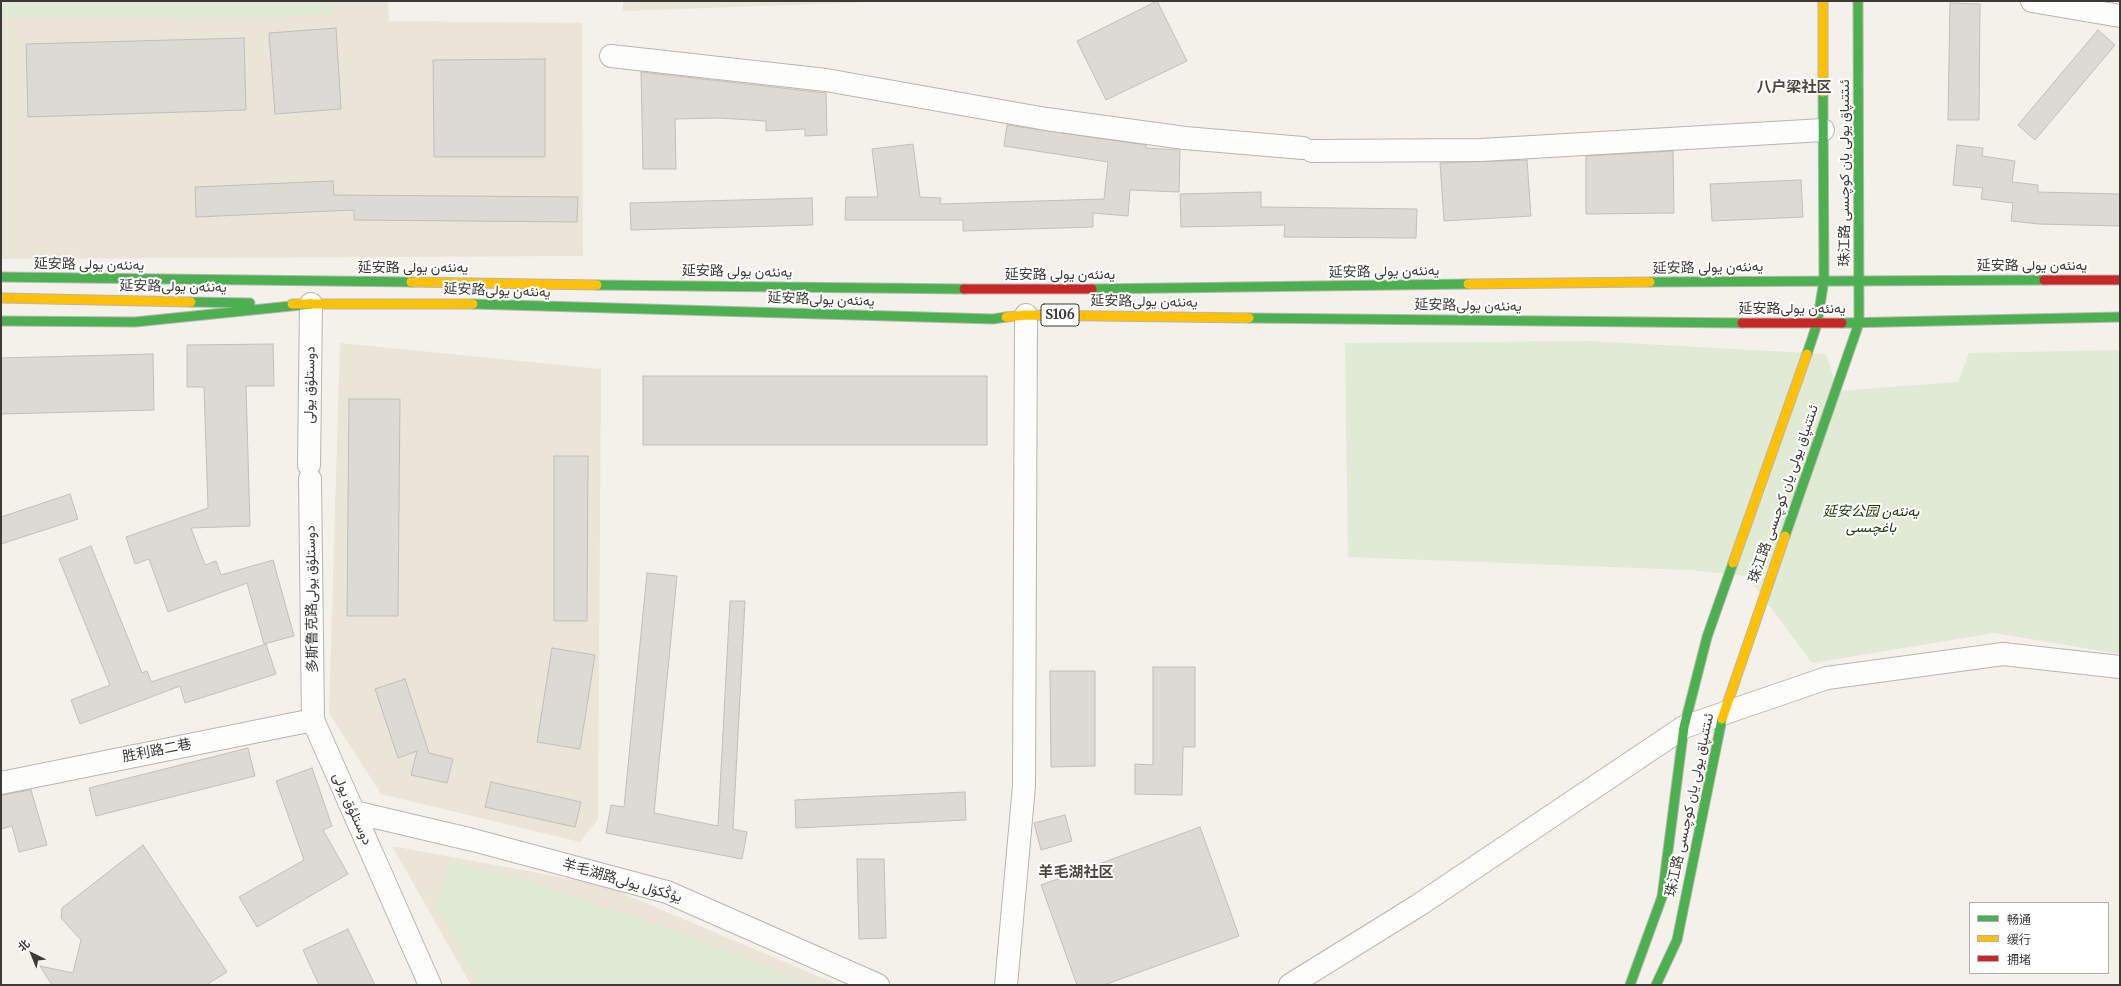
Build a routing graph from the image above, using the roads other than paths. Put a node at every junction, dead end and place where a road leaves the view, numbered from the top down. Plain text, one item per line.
1 (1823, 1) edge
2 (1858, 1) edge
3 (2032, 1) edge
4 (2120, 16) edge
5 (611, 56) dead end
6 (1823, 130) junction
7 (1, 277) edge
8 (1824, 280) junction
9 (1860, 280) junction
10 (2120, 280) edge
11 (1, 298) edge
12 (311, 304) junction
13 (1026, 315) junction
14 (2120, 317) edge
15 (1, 321) edge
16 (1859, 323) junction
17 (1816, 324) junction
18 (310, 472) joint
19 (2120, 667) edge
20 (1723, 714) junction
21 (313, 720) junction
22 (1684, 727) junction
23 (1, 783) edge
24 (354, 812) junction
25 (1632, 984) edge
26 (430, 985) edge
27 (878, 985) edge
28 (1006, 985) edge
29 (1290, 985) edge
30 (1656, 985) edge

1 - 6 main road, 珠江路 ئىتتىپاق يولى يان كوچىسى
2 - 9 main road, 珠江路 ئىتتىپاق يولى يان كوچىسى
3 - 4 street
5 - 6 street
6 - 8 main road, 珠江路 ئىتتىپاق يولى يان كوچىسى
7 - 8 main road, 延安路 يەنئەن يولى / S106
8 - 9 main road, 延安路 يەنئەن يولى / S106
8 - 17 main road, 珠江路 ئىتتىپاق يولى يان كوچىسى
9 - 10 main road, 延安路 يەنئەن يولى / S106
9 - 16 main road, 珠江路 ئىتتىپاق يولى يان كوچىسى
11 - 12 main road, 延安路يەنئەن يولى / S106
12 - 13 main road, 延安路يەنئەن يولى / S106
12 - 15 main road
12 - 18 street, دوستلۇق يولى
13 - 17 main road, 延安路يەنئەن يولى / S106
13 - 28 street
14 - 16 main road, 延安路يەنئەن يولى / S106
16 - 17 main road, 延安路يەنئەن يولى / S106
16 - 20 main road, 珠江路 ئىتتىپاق يولى يان كوچىسى
17 - 22 main road, 珠江路 ئىتتىپاق يولى يان كوچىسى
18 - 21 street, 多斯鲁克路دوستلۇق يولى
19 - 20 street
20 - 22 street
20 - 30 main road, 珠江路 ئىتتىپاق يولى يان كوچىسى
21 - 23 street, 胜利路二巷
21 - 24 street, دوستلۇق يولى
22 - 25 main road, 珠江路 ئىتتىپاق يولى يان كوچىسى
22 - 29 street
24 - 26 street, دوستلۇق يولى
24 - 27 street, 羊毛湖路يۇڭكۆل يولى

